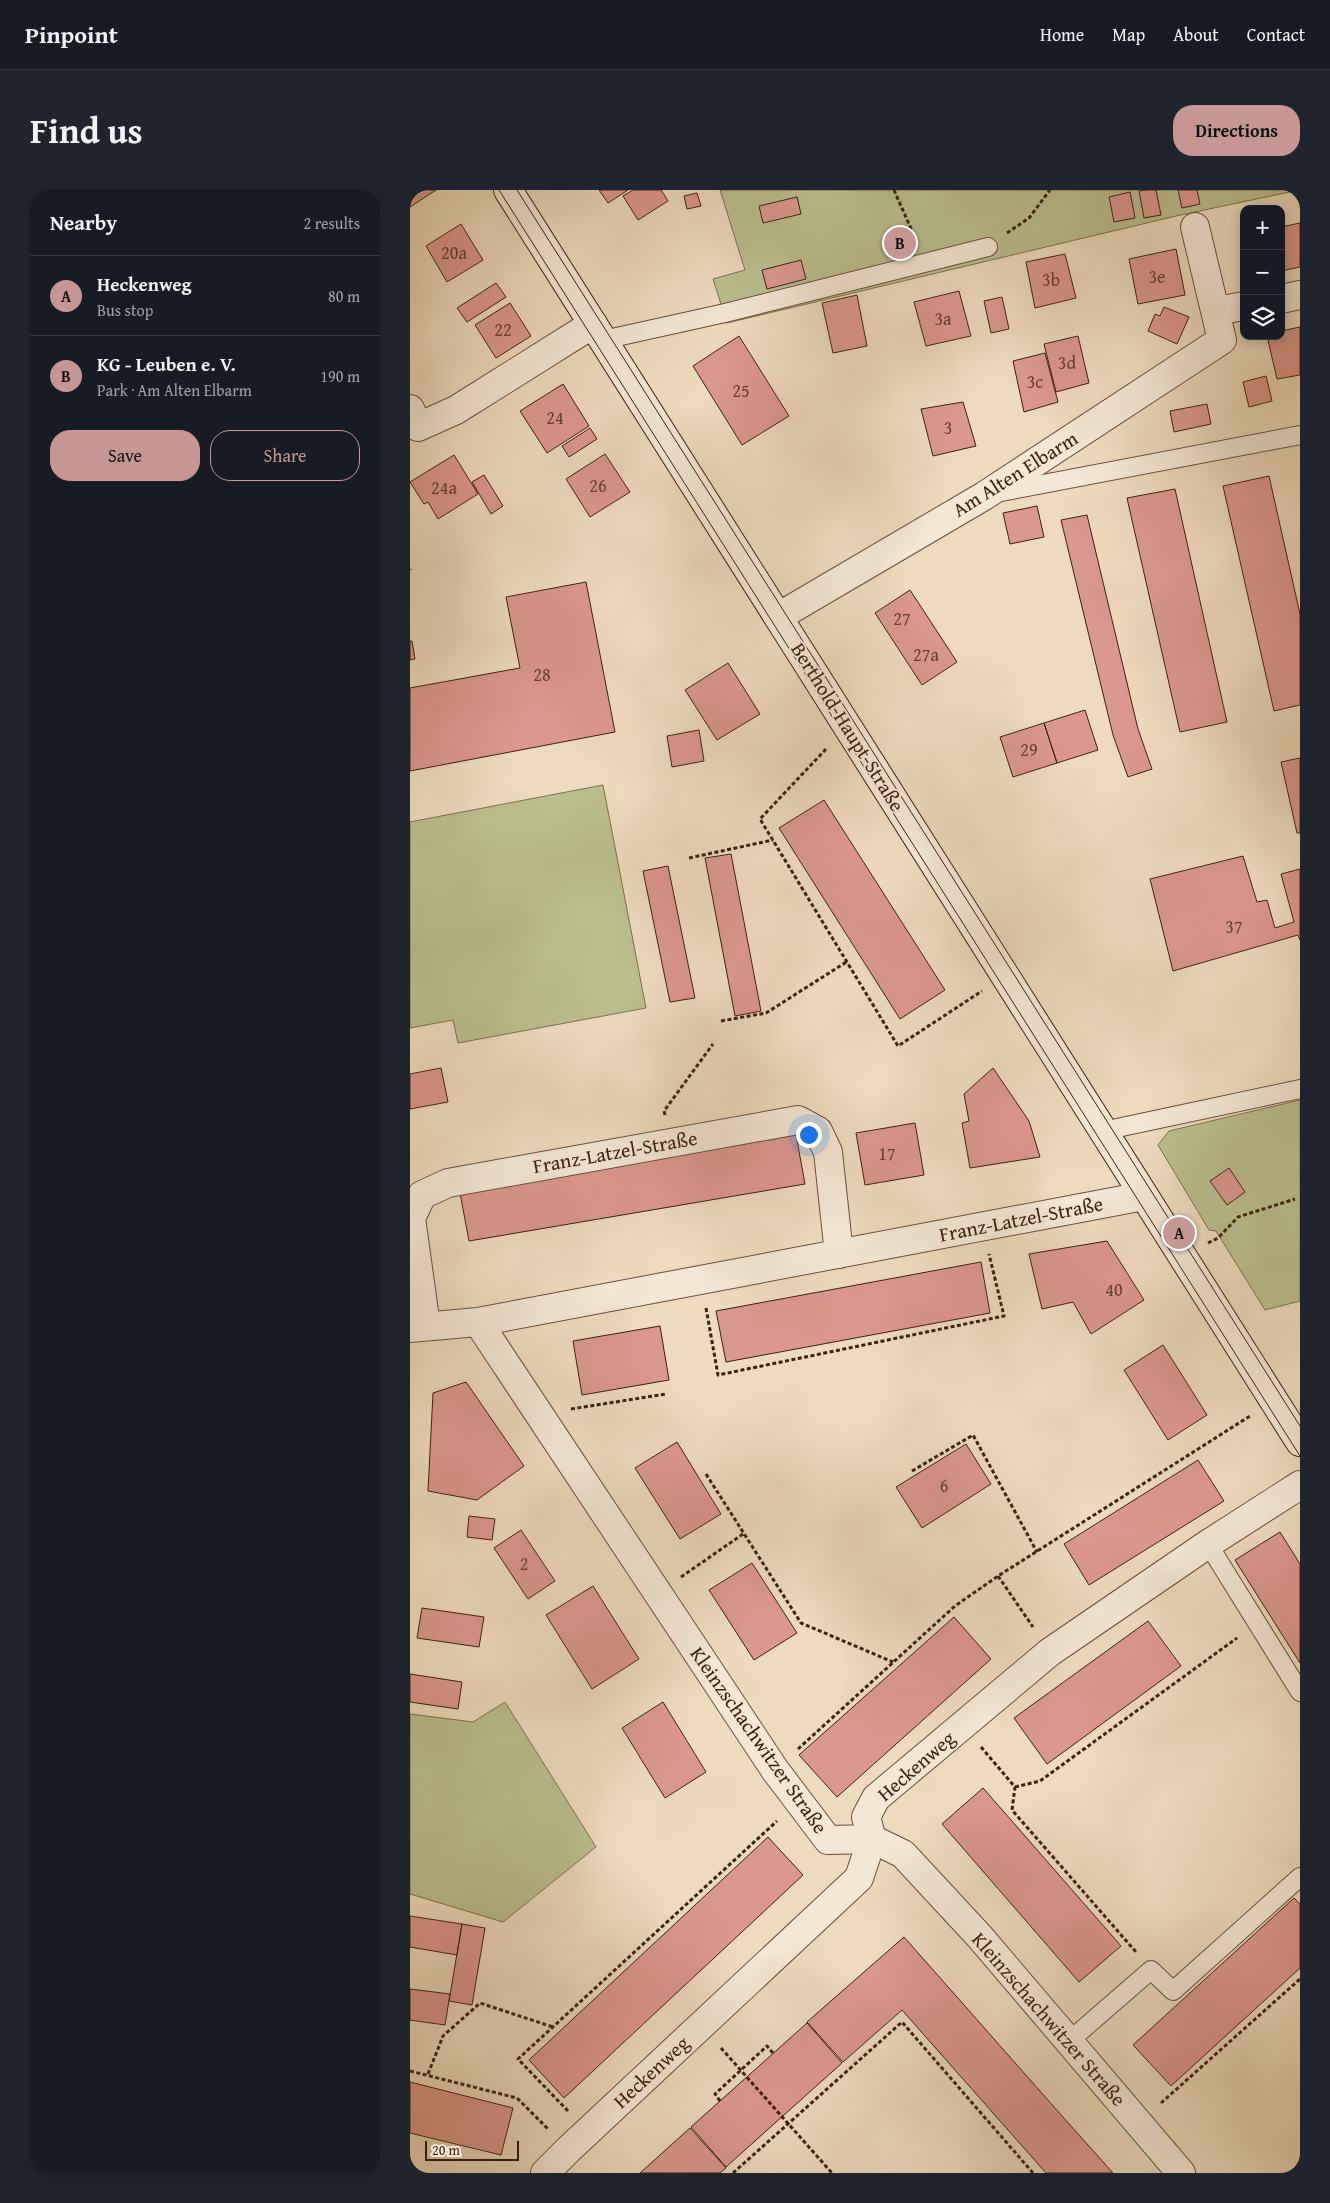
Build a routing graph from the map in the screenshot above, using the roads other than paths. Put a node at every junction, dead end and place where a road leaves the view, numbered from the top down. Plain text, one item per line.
1 (508, 190) edge
2 (1195, 227) dead end
3 (988, 247) road end
4 (1300, 295) edge
5 (1285, 298) edge
6 (1240, 307) edge
7 (1216, 311) junction
8 (598, 332) junction
9 (410, 409) edge
10 (1300, 436) edge
11 (984, 496) junction
12 (778, 617) junction
13 (1300, 1089) edge
14 (1103, 1131) junction
15 (1144, 1196) junction
16 (839, 1254) junction
17 (478, 1322) junction
18 (418, 1327) edge
19 (1300, 1442) edge
20 (1300, 1485) edge
21 (1208, 1544) junction
22 (1300, 1692) edge
23 (872, 1839) junction
24 (1300, 1877) edge
25 (1068, 2042) junction
26 (545, 2173) edge
27 (1181, 2173) edge

1 - 8 street, Berthold-Haupt-Straße
2 - 7 street, Am Alten Elbarm
3 - 8 lane
4 - 5 street
6 - 7 street
7 - 11 street, Am Alten Elbarm
8 - 9 street
8 - 12 street, Berthold-Haupt-Straße
10 - 11 lane
11 - 12 street, Am Alten Elbarm
12 - 14 street, Berthold-Haupt-Straße
13 - 14 lane
14 - 15 street, Berthold-Haupt-Straße
15 - 16 street, Franz-Latzel-Straße
15 - 19 street, Berthold-Haupt-Straße
16 - 17 street, Franz-Latzel-Straße
16 - 18 street, Franz-Latzel-Straße
17 - 18 street, Franz-Latzel-Straße
17 - 23 street, Kleinzschachwitzer Straße
20 - 21 street, Heckenweg
21 - 22 lane
21 - 23 street, Heckenweg
23 - 25 street, Kleinzschachwitzer Straße
23 - 26 street, Heckenweg
24 - 25 lane
25 - 27 street, Kleinzschachwitzer Straße

